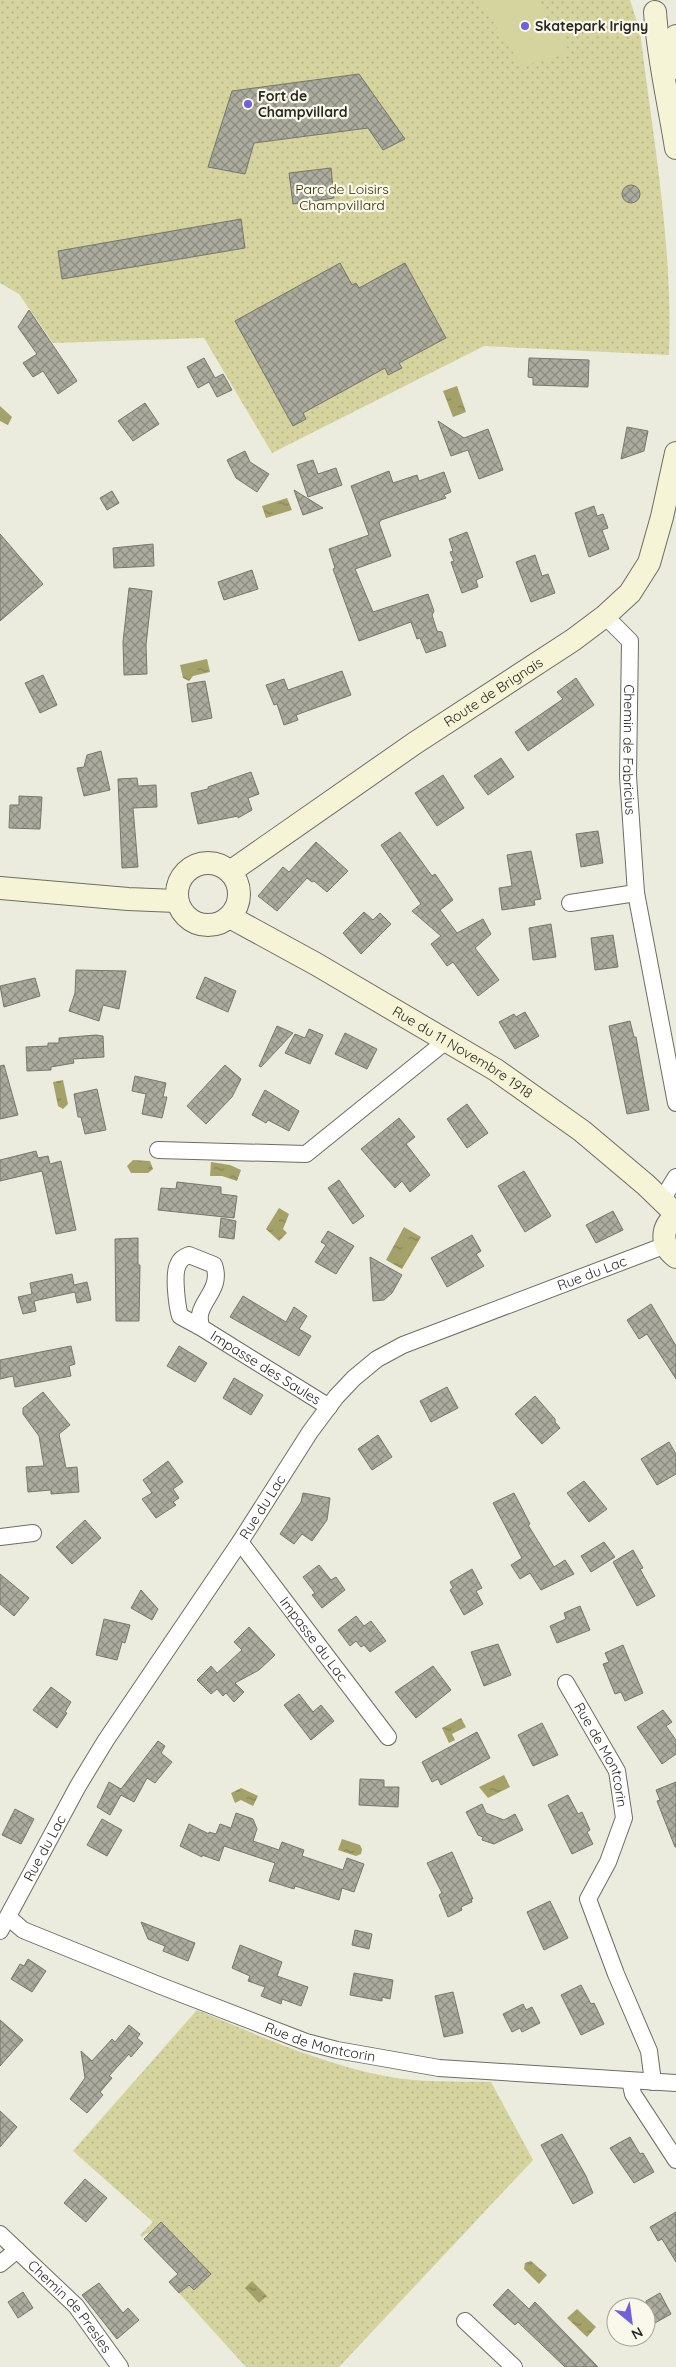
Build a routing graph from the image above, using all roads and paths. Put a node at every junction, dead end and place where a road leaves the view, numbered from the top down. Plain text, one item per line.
1 (652, 6) edge
2 (676, 20) edge
3 (676, 36) edge
4 (665, 81) junction
5 (676, 148) edge
6 (676, 453) edge
7 (605, 616) junction
8 (230, 872) junction
9 (0, 888) edge
10 (636, 892) junction
11 (176, 900) junction
12 (570, 903) dead end
13 (230, 917) junction
14 (446, 1041) junction
15 (676, 1103) edge
16 (158, 1150) dead end
17 (676, 1177) edge
18 (671, 1210) edge
19 (671, 1251) edge
20 (202, 1328) dead end
21 (329, 1407) junction
22 (33, 1533) dead end
23 (0, 1537) edge
24 (240, 1542) junction
25 (566, 1683) dead end
26 (388, 1737) dead end
27 (8, 1917) junction
28 (0, 1931) edge
29 (630, 2081) junction
30 (653, 2082) junction
31 (676, 2084) edge
32 (676, 2160) edge
33 (0, 2234) edge
34 (17, 2250) junction
35 (0, 2264) edge
36 (464, 2320) dead end
37 (120, 2367) edge
38 (514, 2367) edge

1 - 2 street
1 - 4 street
3 - 4 street
4 - 5 street
6 - 7 street, Route de Brignais
7 - 8 street, Route de Brignais
7 - 10 street, Chemin de Fabricius
8 - 11 street
8 - 13 street
9 - 11 street
10 - 12 street
10 - 15 street, Chemin de Fabricius
11 - 13 street
13 - 14 street, Rue du 11 Novembre 1918
14 - 16 street
14 - 18 street, Rue du 11 Novembre 1918
17 - 18 street
18 - 19 street
19 - 21 street, Rue du Lac
20 - 21 street, Impasse des Saules
21 - 24 street, Rue du Lac
22 - 23 street
24 - 26 street, Impasse du Lac
24 - 27 street, Rue du Lac
25 - 30 street, Rue de Montcorin
27 - 28 street, Rue du Lac
27 - 29 street, Rue de Montcorin
29 - 30 street, Rue de Montcorin
29 - 32 street
30 - 31 street, Rue de Montcorin
33 - 34 street, Chemin de Presles
34 - 35 street, Chemin de Presles
34 - 37 street, Chemin de Presles
36 - 38 street

